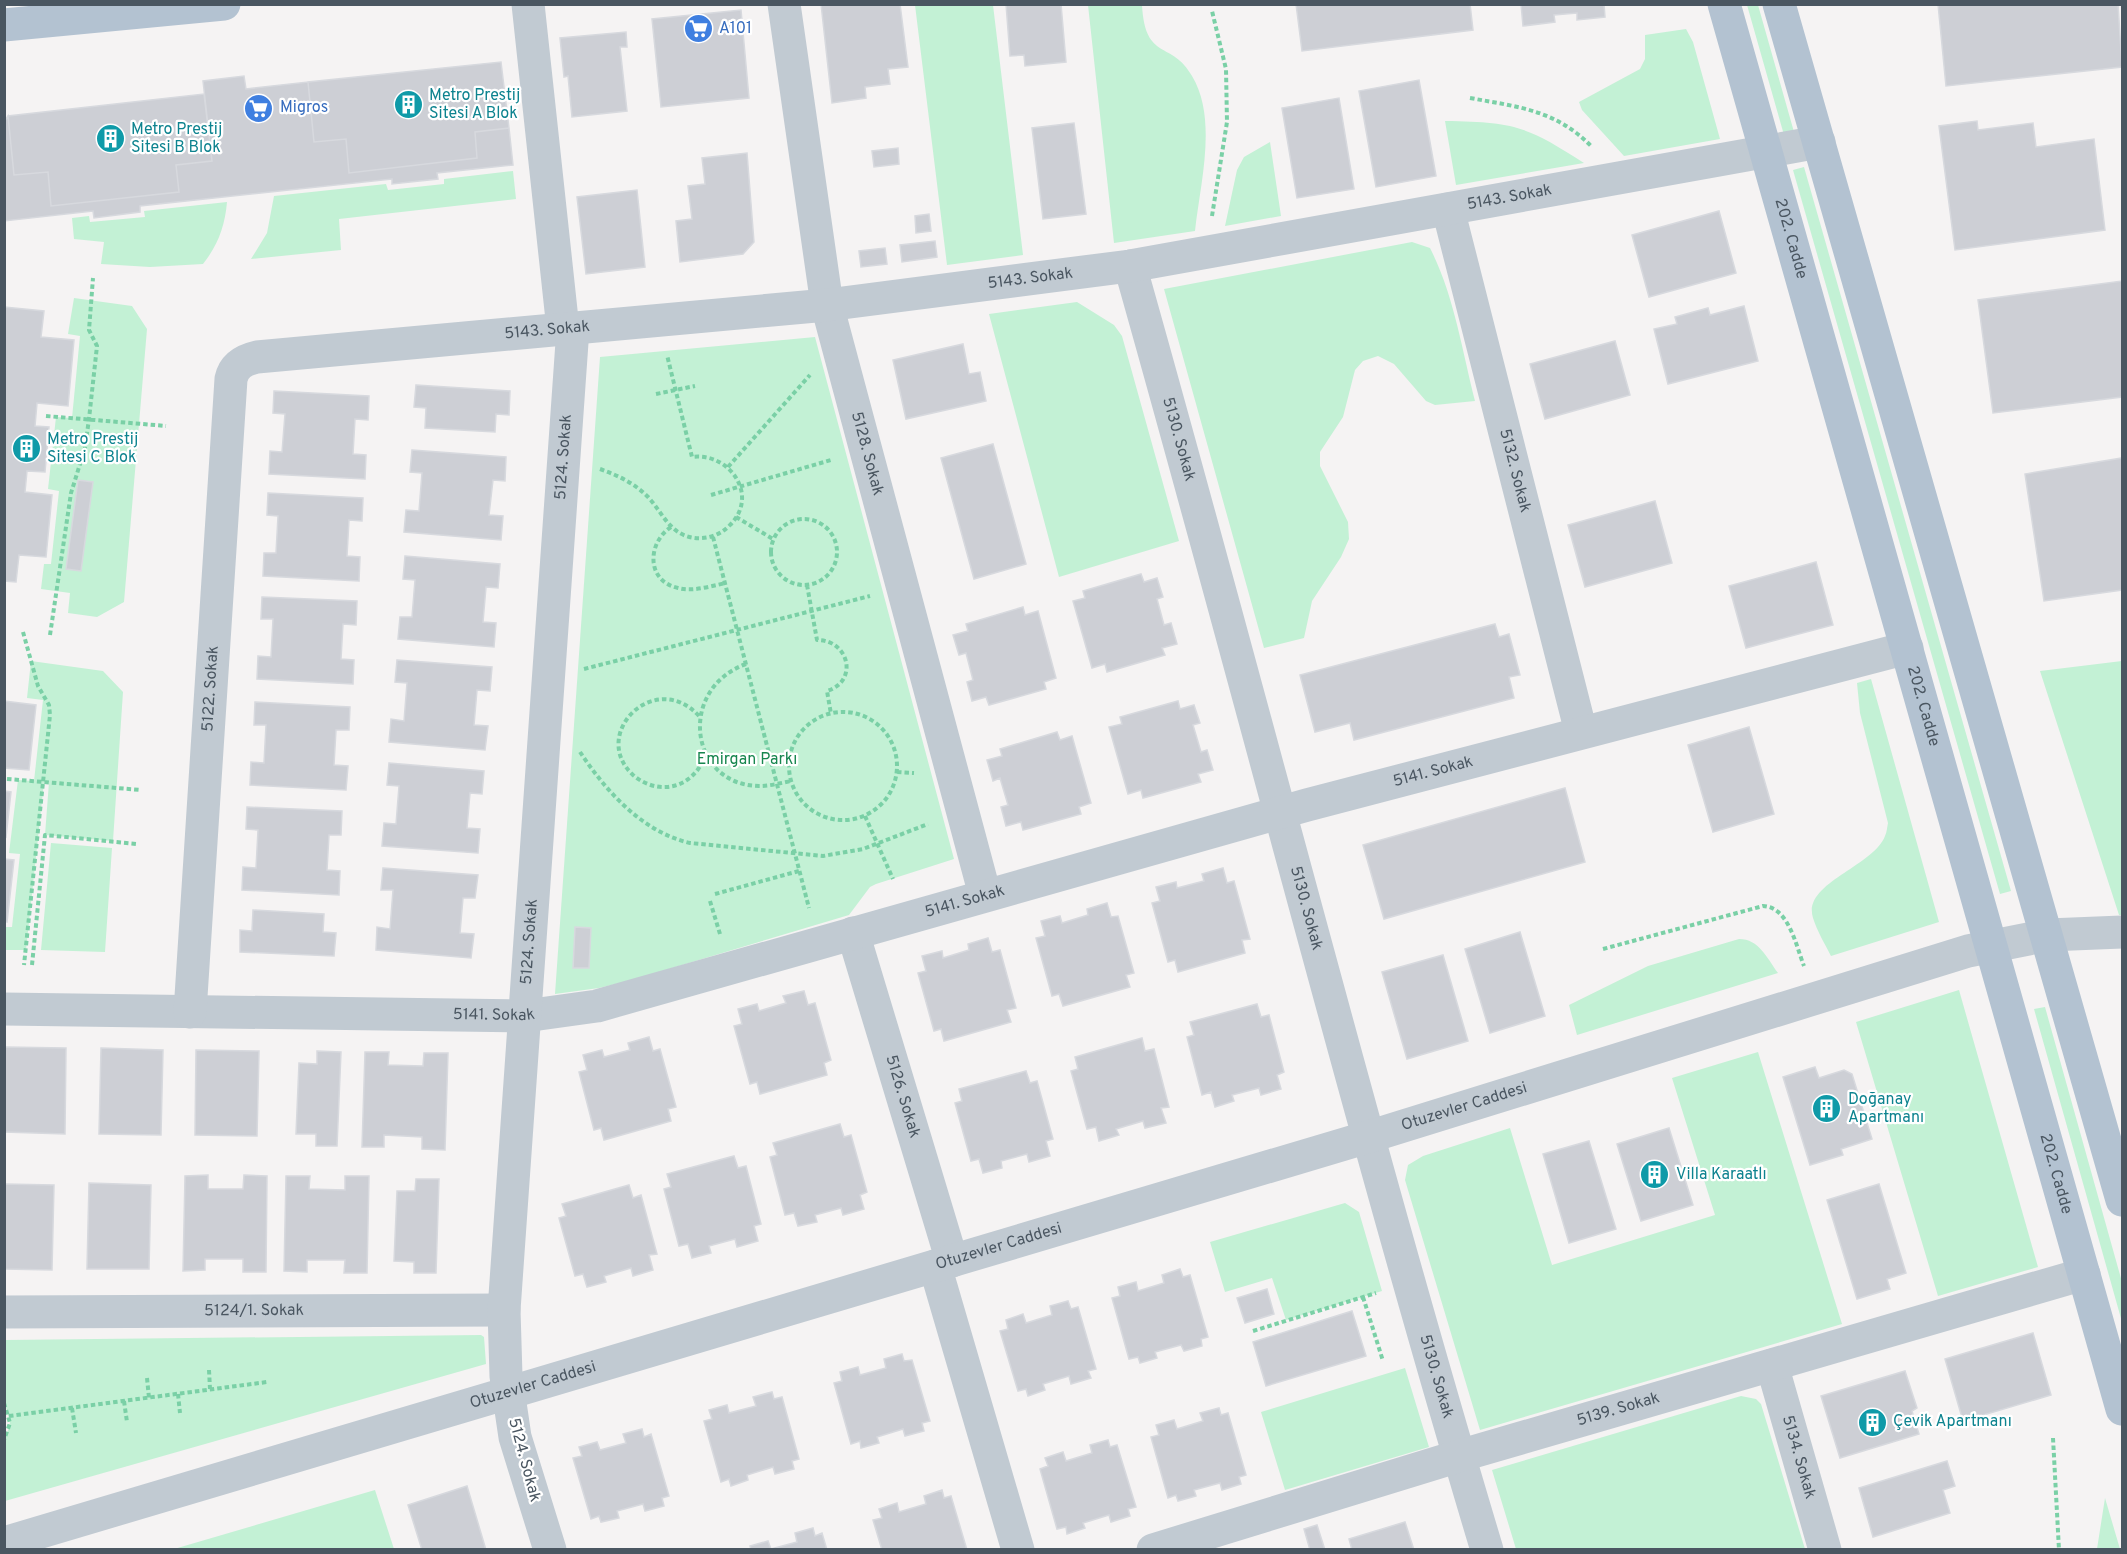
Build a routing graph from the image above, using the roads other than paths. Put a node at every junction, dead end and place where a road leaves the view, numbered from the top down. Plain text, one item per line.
1 (224, 4) edge
2 (528, 4) edge
3 (784, 4) edge
4 (1724, 4) edge
5 (1779, 4) edge
6 (4, 25) edge
7 (1819, 142) junction
8 (1766, 152) junction
9 (1448, 209) junction
10 (1130, 266) junction
11 (827, 305) junction
12 (568, 329) junction
13 (236, 367) joint
14 (1907, 648) junction
15 (1581, 732) junction
16 (1280, 812) junction
17 (985, 895) junction
18 (853, 933) junction
19 (2122, 933) edge
20 (2048, 935) junction
21 (1991, 944) junction
22 (4, 1009) edge
23 (190, 1012) junction
24 (525, 1016) junction
25 (1368, 1137) junction
26 (2122, 1200) edge
27 (944, 1264) junction
28 (2084, 1274) junction
29 (504, 1310) junction
30 (4, 1312) edge
31 (1772, 1365) junction
32 (508, 1393) junction
33 (2122, 1409) edge
34 (1459, 1456) junction
35 (4, 1543) edge
36 (550, 1550) edge
37 (1018, 1550) edge
38 (1153, 1550) edge
39 (1487, 1550) edge
40 (1825, 1550) edge

1 - 6 main road
2 - 12 street, 5124. Sokak
3 - 11 street, 5128. Sokak
4 - 8 main road, 202. Cadde
5 - 7 main road
7 - 8 street, 5143. Sokak
7 - 20 main road
8 - 9 street, 5143. Sokak
8 - 14 main road, 202. Cadde
9 - 10 street, 5143. Sokak
9 - 15 street, 5132. Sokak
10 - 11 street, 5143. Sokak
10 - 16 street, 5130. Sokak
11 - 12 street, 5143. Sokak
11 - 17 street, 5128. Sokak
12 - 13 street, 5143. Sokak
12 - 24 street, 5124. Sokak
13 - 23 street, 5122. Sokak
14 - 15 street, 5141. Sokak
14 - 21 main road, 202. Cadde
15 - 16 street, 5141. Sokak
16 - 17 street, 5141. Sokak
16 - 25 street, 5130. Sokak
17 - 18 street, 5141. Sokak
18 - 24 street, 5141. Sokak
18 - 27 street, 5126. Sokak
19 - 20 street, Otuzevler Caddesi
20 - 21 street, Otuzevler Caddesi
20 - 26 main road
21 - 25 street, Otuzevler Caddesi
21 - 28 main road, 202. Cadde
22 - 23 street, 5141. Sokak
23 - 24 street, 5141. Sokak
24 - 29 street, 5124. Sokak
25 - 27 street, Otuzevler Caddesi
25 - 34 street, 5130. Sokak
27 - 32 street, Otuzevler Caddesi
27 - 37 street, 5126. Sokak
28 - 31 street, 5139. Sokak
28 - 33 main road, 202. Cadde
29 - 30 street, 5124/1. Sokak
29 - 32 street, 5124. Sokak
31 - 34 street, 5139. Sokak
31 - 40 street, 5134. Sokak
32 - 35 street, Otuzevler Caddesi
32 - 36 street, 5124. Sokak
34 - 38 street, 5139. Sokak
34 - 39 street, 5130. Sokak

